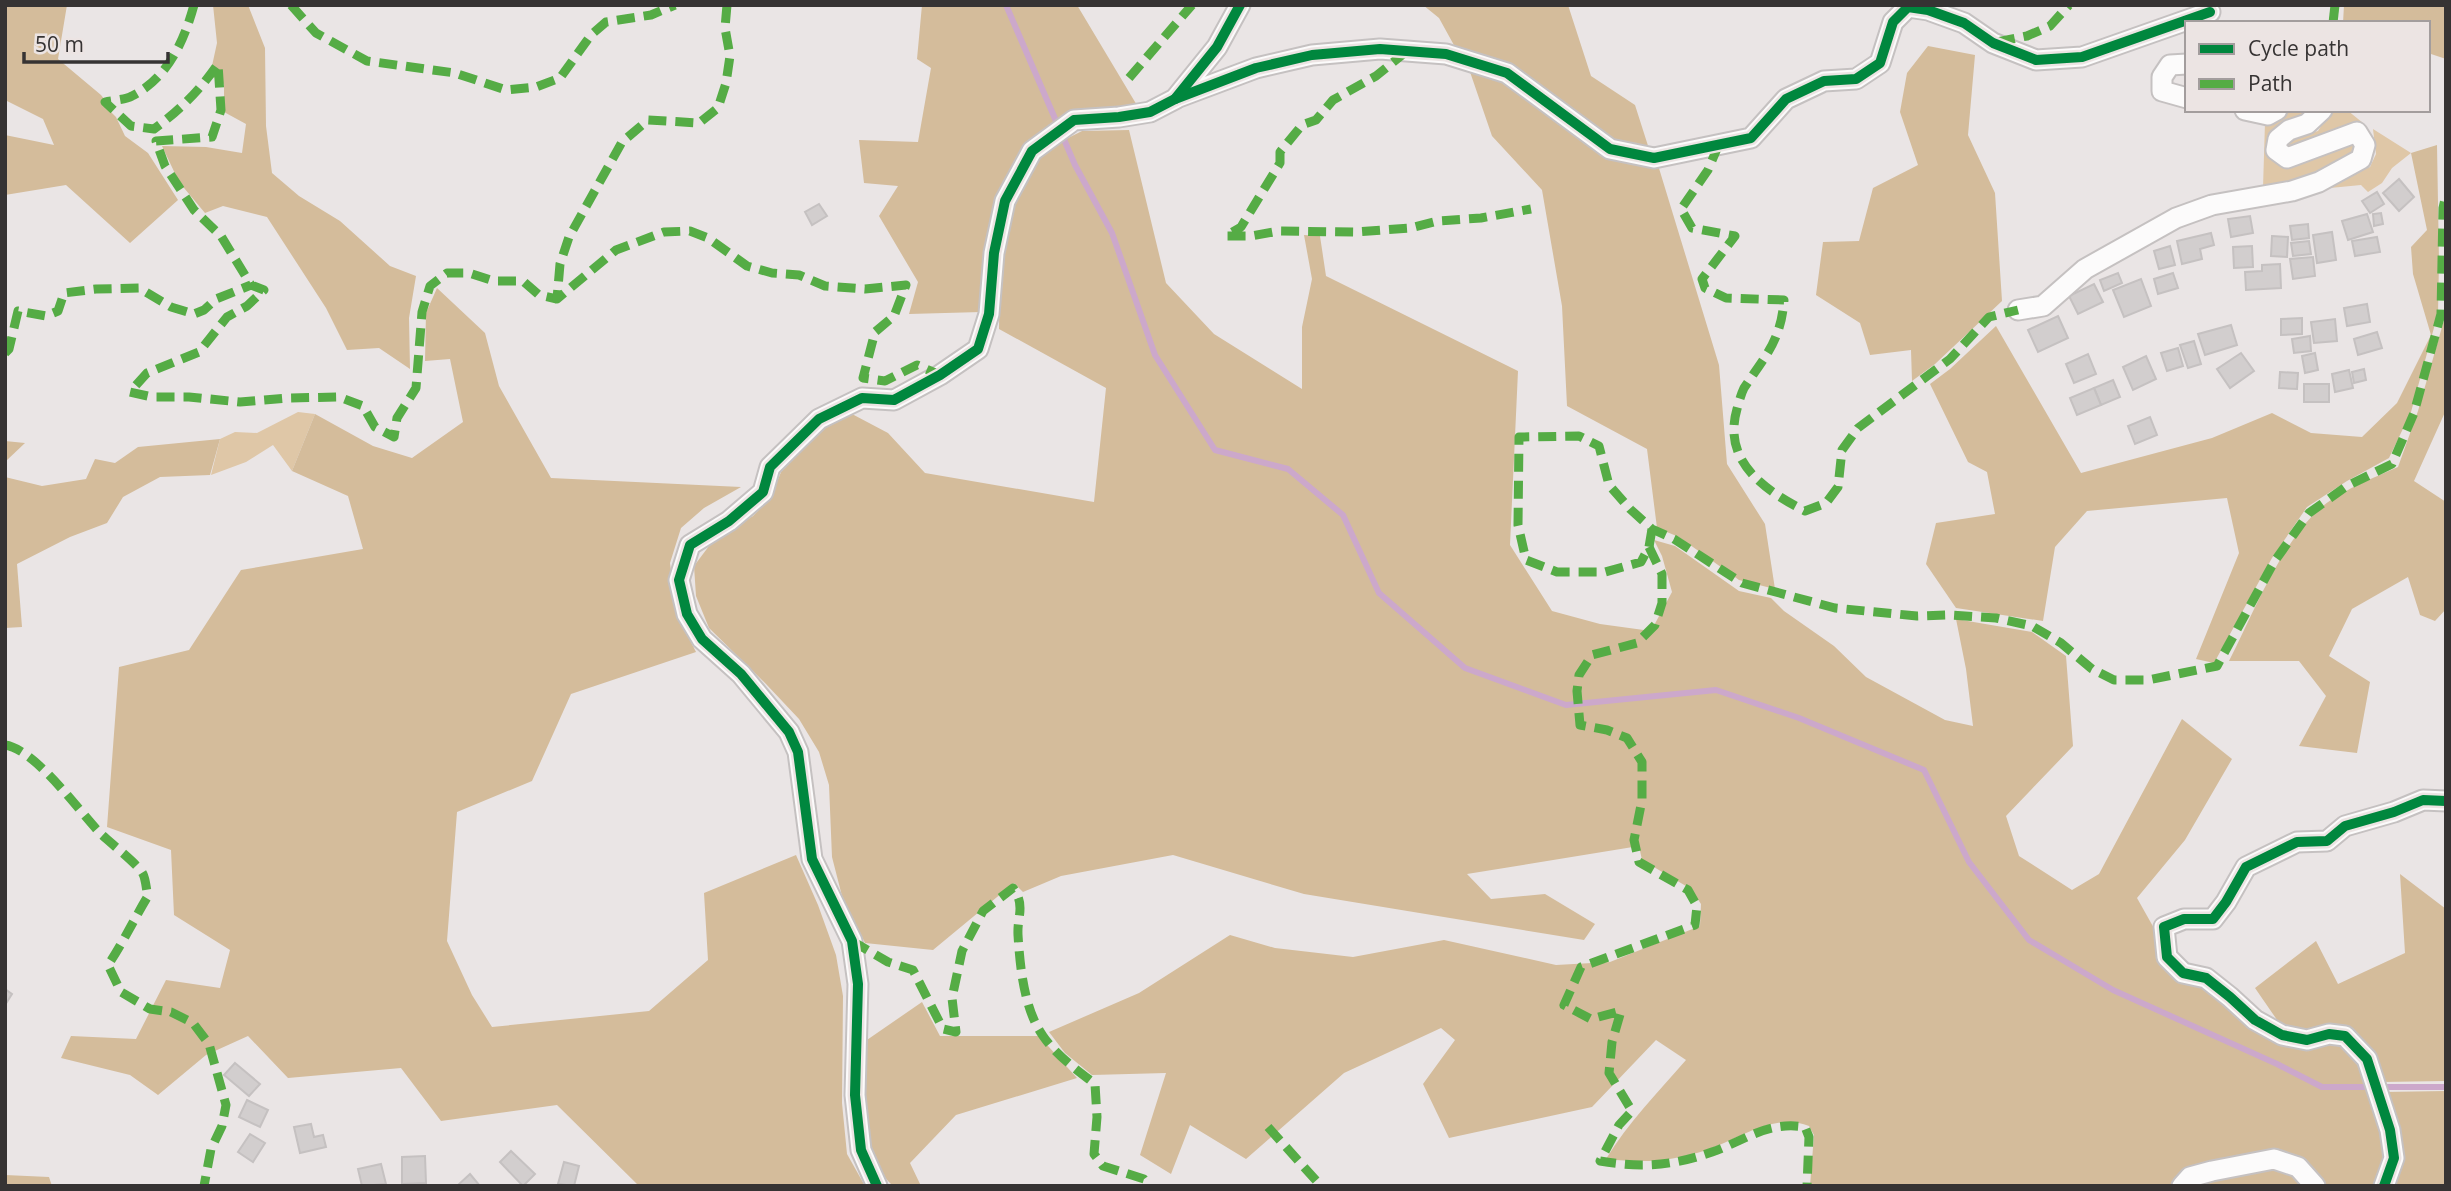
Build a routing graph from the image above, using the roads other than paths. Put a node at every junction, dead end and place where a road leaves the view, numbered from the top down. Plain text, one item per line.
1 (1240, 5) edge
2 (2211, 13) edge
3 (2188, 21) edge
4 (2185, 22) edge
5 (2185, 64) edge
6 (2185, 97) edge
7 (1175, 99) junction
8 (2254, 112) edge
9 (2273, 112) edge
10 (2320, 112) edge
11 (2018, 310) dead end
12 (2446, 801) edge
13 (877, 1186) edge
14 (2182, 1186) edge
15 (2315, 1186) edge
16 (2384, 1186) edge

1 - 7 street
2 - 3 street
4 - 7 street
5 - 6 street
7 - 13 street
8 - 9 street
10 - 11 street
12 - 16 street
14 - 15 street

